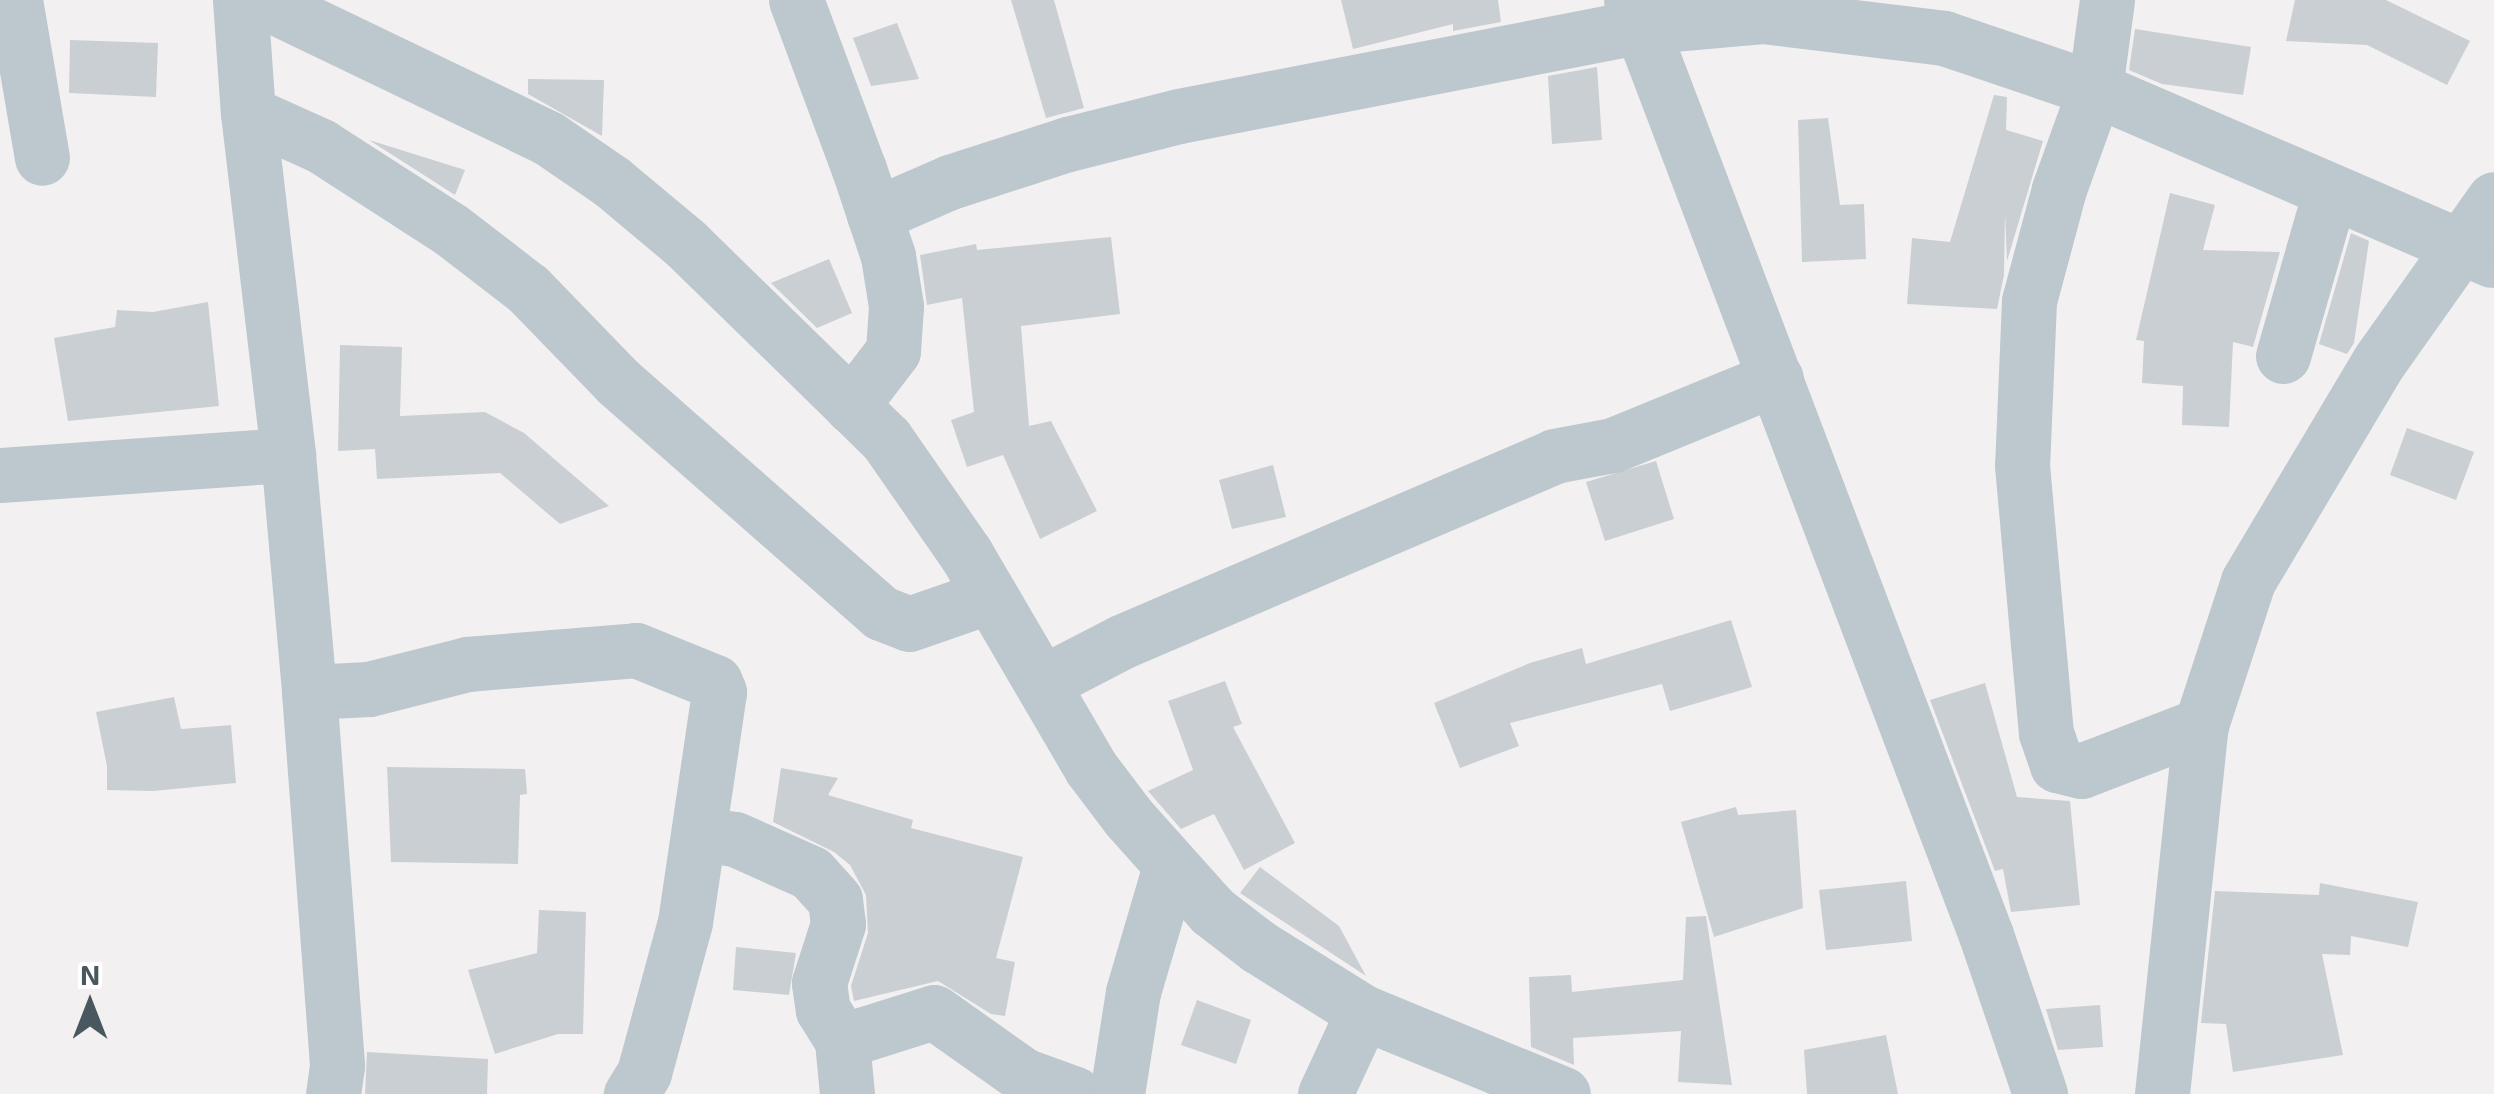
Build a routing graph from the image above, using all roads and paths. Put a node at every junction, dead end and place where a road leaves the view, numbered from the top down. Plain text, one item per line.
1 (15, 0) edge
2 (240, 0) edge
3 (260, 0) edge
4 (796, 0) edge
5 (2107, 0) edge
6 (1634, 13) edge
7 (2095, 89) junction
8 (248, 113) junction
9 (42, 158) dead end
10 (2330, 192) junction
11 (2494, 199) edge
12 (874, 215) junction
13 (2478, 253) edge
14 (2283, 356) dead end
15 (1776, 378) junction
16 (851, 406) junction
17 (288, 455) junction
18 (0, 474) edge
19 (990, 596) junction
20 (1042, 684) junction
21 (309, 692) junction
22 (2201, 725) junction
23 (699, 834) junction
24 (1170, 866) junction
25 (1363, 1012) junction
26 (842, 1041) junction
27 (333, 1094) edge
28 (631, 1094) edge
29 (847, 1094) edge
30 (1075, 1094) edge
31 (1117, 1094) edge
32 (1325, 1094) edge
33 (1563, 1094) edge
34 (2040, 1094) edge
35 (2162, 1094) edge

1 - 9 street
2 - 8 street
3 - 16 street
4 - 12 street
5 - 7 street
6 - 7 street
6 - 12 street
6 - 15 street
7 - 10 street
7 - 22 street
8 - 17 street
8 - 19 street
10 - 13 street
10 - 14 street
11 - 13 street
12 - 16 street
13 - 22 street
15 - 20 street
15 - 34 street
16 - 19 street
17 - 18 street
17 - 21 street
19 - 20 street
20 - 24 street
21 - 23 street
21 - 27 street
22 - 35 street
23 - 26 street
23 - 28 street
24 - 25 street
24 - 31 street
25 - 32 street
25 - 33 street
26 - 29 street
26 - 30 street

